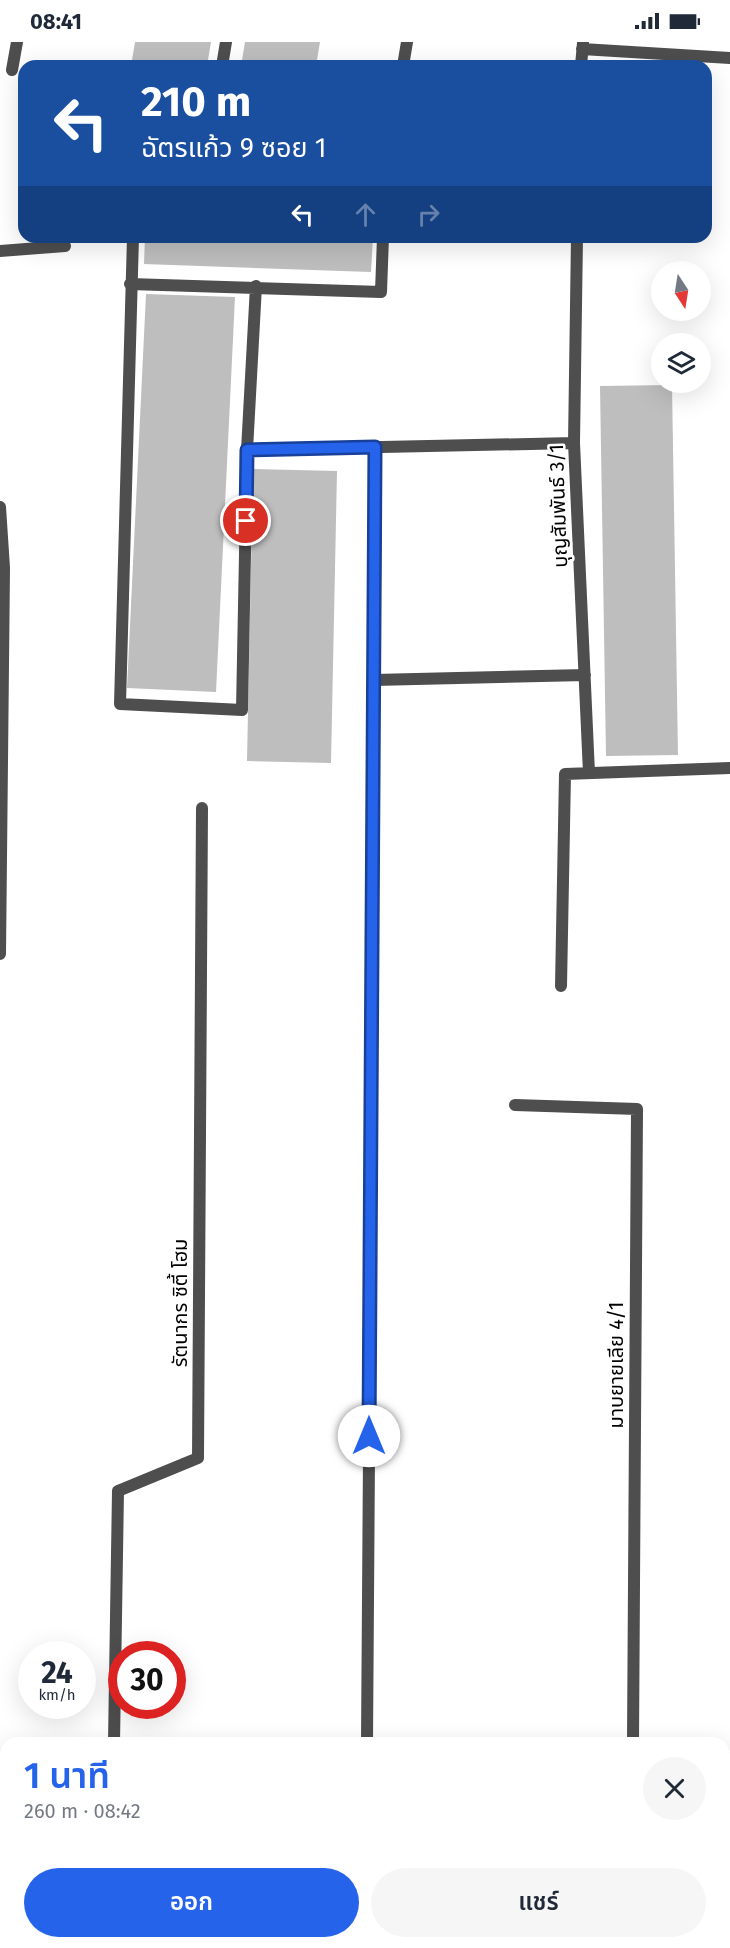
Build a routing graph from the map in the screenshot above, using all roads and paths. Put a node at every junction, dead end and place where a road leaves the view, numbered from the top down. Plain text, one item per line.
1 (17, 42) edge
2 (226, 42) edge
3 (407, 42) edge
4 (582, 45) edge
5 (730, 58) edge
6 (223, 60) edge
7 (404, 60) edge
8 (12, 70) dead end
9 (133, 243) edge
10 (383, 243) edge
11 (577, 243) edge
12 (65, 246) dead end
13 (0, 250) edge
14 (130, 284) junction
15 (256, 286) junction
16 (574, 443) junction
17 (375, 447) junction
18 (247, 450) junction
19 (0, 507) edge
20 (585, 675) junction
21 (374, 680) junction
22 (730, 768) edge
23 (589, 773) junction
24 (202, 808) dead end
25 (0, 954) edge
26 (561, 986) dead end
27 (515, 1105) dead end
28 (114, 1737) edge
29 (367, 1737) edge
30 (633, 1737) edge

1 - 8 street
2 - 6 street
3 - 7 street
4 - 5 street
9 - 14 street
10 - 15 street
11 - 16 street, บุญสัมพันธ์ 3/1
12 - 13 street
14 - 15 street
14 - 18 street
15 - 18 street
16 - 17 street
16 - 20 street, บุญสัมพันธ์ 3/1
17 - 18 street
17 - 21 street
19 - 25 street
20 - 21 street
20 - 23 street, บุญสัมพันธ์ 3/1
21 - 29 street
22 - 23 street
23 - 26 street
24 - 28 street, รัตนากร ซิตี้ โฮม
27 - 30 street, มาบยายเลีย 4/1

